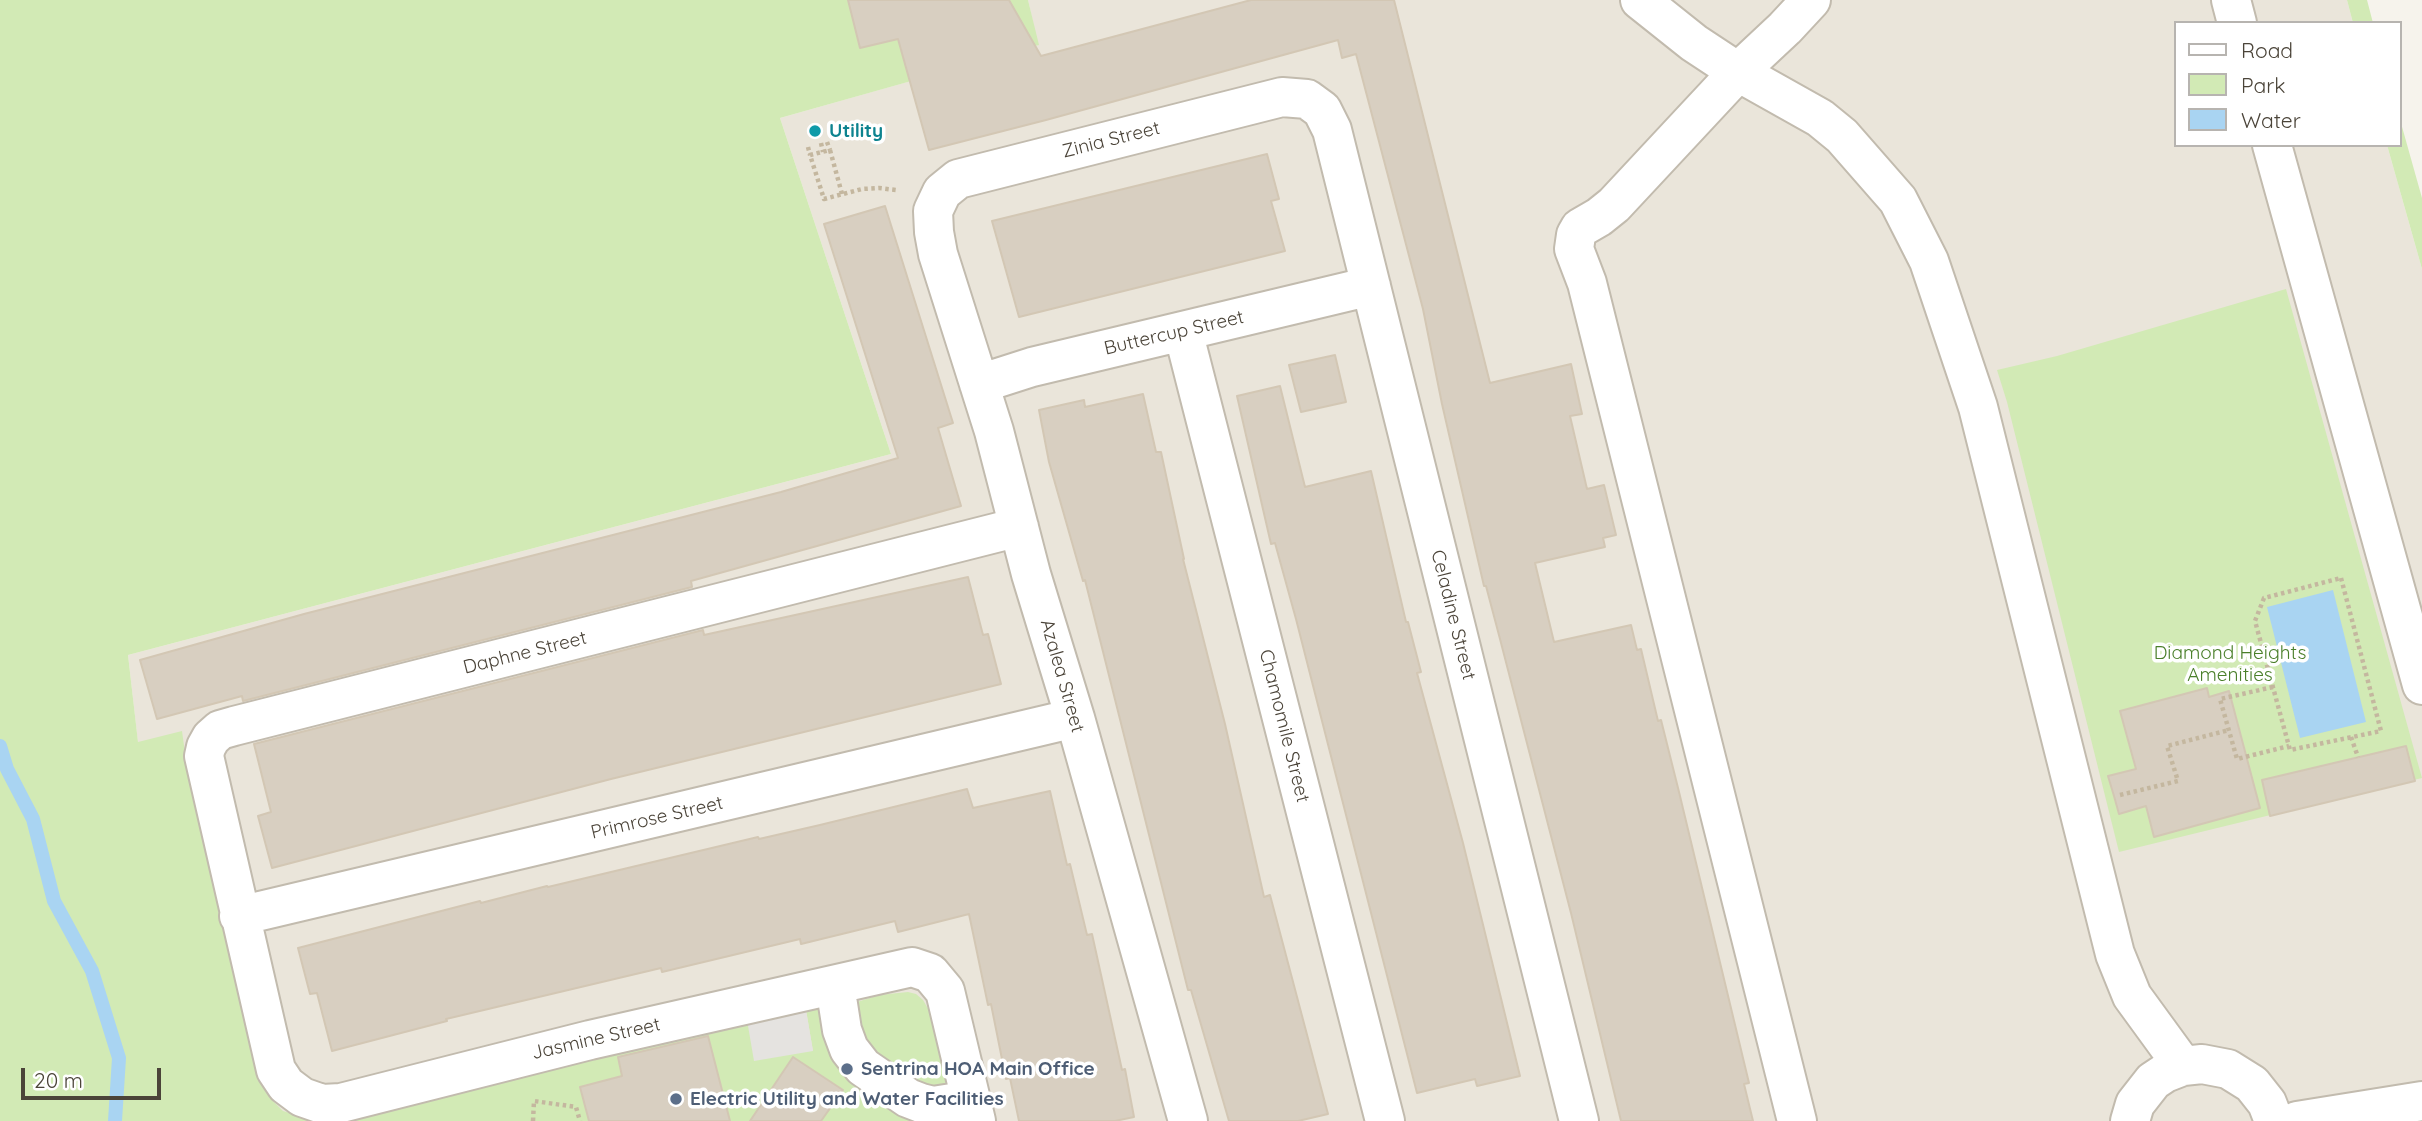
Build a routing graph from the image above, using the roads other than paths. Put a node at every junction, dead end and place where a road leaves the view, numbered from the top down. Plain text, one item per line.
1 (1640, 0) edge
2 (1811, 0) edge
3 (2231, 0) edge
4 (2236, 21) edge
5 (1738, 72) junction
6 (1322, 110) joint
7 (2273, 147) edge
8 (934, 232) joint
9 (1371, 286) junction
10 (1183, 331) junction
11 (979, 384) junction
12 (1019, 527) junction
13 (2422, 685) edge
14 (1075, 718) junction
15 (239, 916) junction
16 (835, 985) junction
17 (2183, 1066) junction
18 (2422, 1101) edge
19 (973, 1111) edge
20 (1188, 1121) edge
21 (1385, 1121) edge
22 (1579, 1121) edge
23 (1797, 1121) edge
24 (2130, 1121) edge
25 (2274, 1121) edge
26 (2297, 1121) edge

1 - 5 street
2 - 5 street
3 - 4 street
5 - 17 street
5 - 23 street
6 - 8 street, Zinia Street
6 - 9 street, Celadine Street
7 - 13 street
8 - 11 street, Azalea Street
9 - 10 street, Buttercup Street
9 - 22 street, Celadine Street
10 - 11 street, Buttercup Street
10 - 21 street, Chamomile Street
11 - 12 street, Azalea Street
12 - 14 street, Azalea Street
12 - 15 street, Daphne Street
14 - 15 street, Primrose Street
14 - 20 street, Azalea Street
15 - 16 street, Jasmine Street
16 - 19 street
16 - 19 street, Jasmine Street
17 - 24 street
17 - 25 street
18 - 26 street

